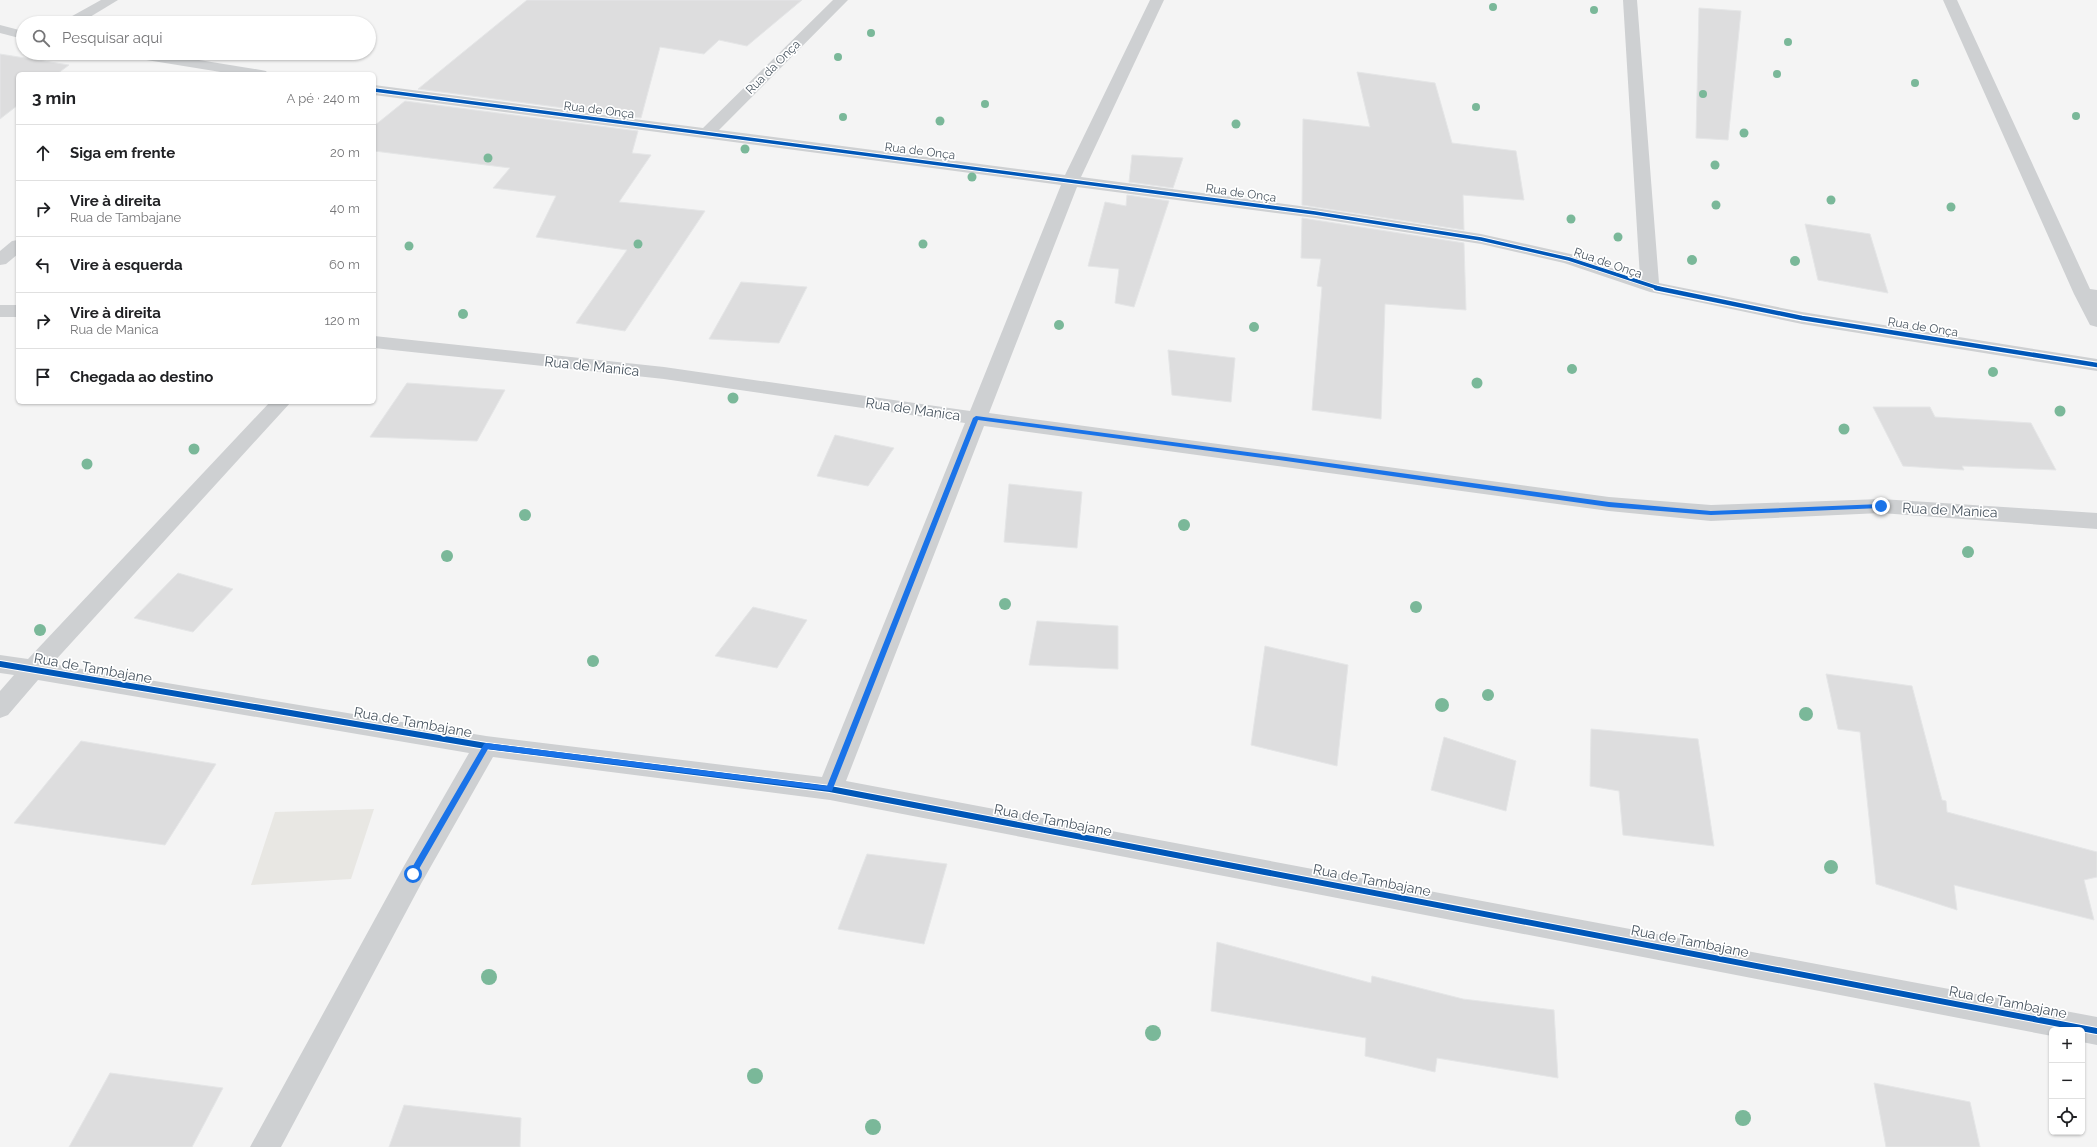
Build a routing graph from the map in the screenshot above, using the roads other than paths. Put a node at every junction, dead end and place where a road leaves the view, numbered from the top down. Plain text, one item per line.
1 (111, 0) edge
2 (841, 0) edge
3 (1157, 0) edge
4 (1630, 0) edge
5 (1950, 0) edge
6 (82, 16) edge
7 (0, 29) edge
8 (16, 33) edge
9 (164, 60) edge
10 (220, 71) edge
11 (234, 72) edge
12 (376, 90) edge
13 (706, 134) junction
14 (1071, 181) junction
15 (16, 247) edge
16 (0, 260) edge
17 (1650, 287) junction
18 (2090, 295) edge
19 (0, 311) edge
20 (16, 311) edge
21 (2097, 320) edge
22 (376, 342) edge
23 (2097, 365) edge
24 (279, 404) edge
25 (976, 418) junction
26 (2097, 520) edge
27 (0, 664) edge
28 (32, 670) junction
29 (0, 708) edge
30 (486, 746) junction
31 (830, 789) junction
32 (2097, 1031) edge
33 (265, 1147) edge

1 - 6 street
2 - 13 street, Rua da Onça
3 - 14 street
4 - 17 street
5 - 18 street
7 - 8 street
9 - 10 street
10 - 11 street
12 - 13 street, Rua de Onça
13 - 14 street, Rua de Onça
14 - 17 street, Rua de Onça
14 - 25 street
15 - 16 street
17 - 23 street, Rua de Onça
18 - 21 street
19 - 20 street
22 - 25 street, Rua de Manica
24 - 28 street
25 - 26 street, Rua de Manica
25 - 31 street
27 - 28 street, Rua de Tambajane
28 - 29 street
28 - 30 street, Rua de Tambajane
30 - 31 street, Rua de Tambajane
30 - 33 street
31 - 32 street, Rua de Tambajane

